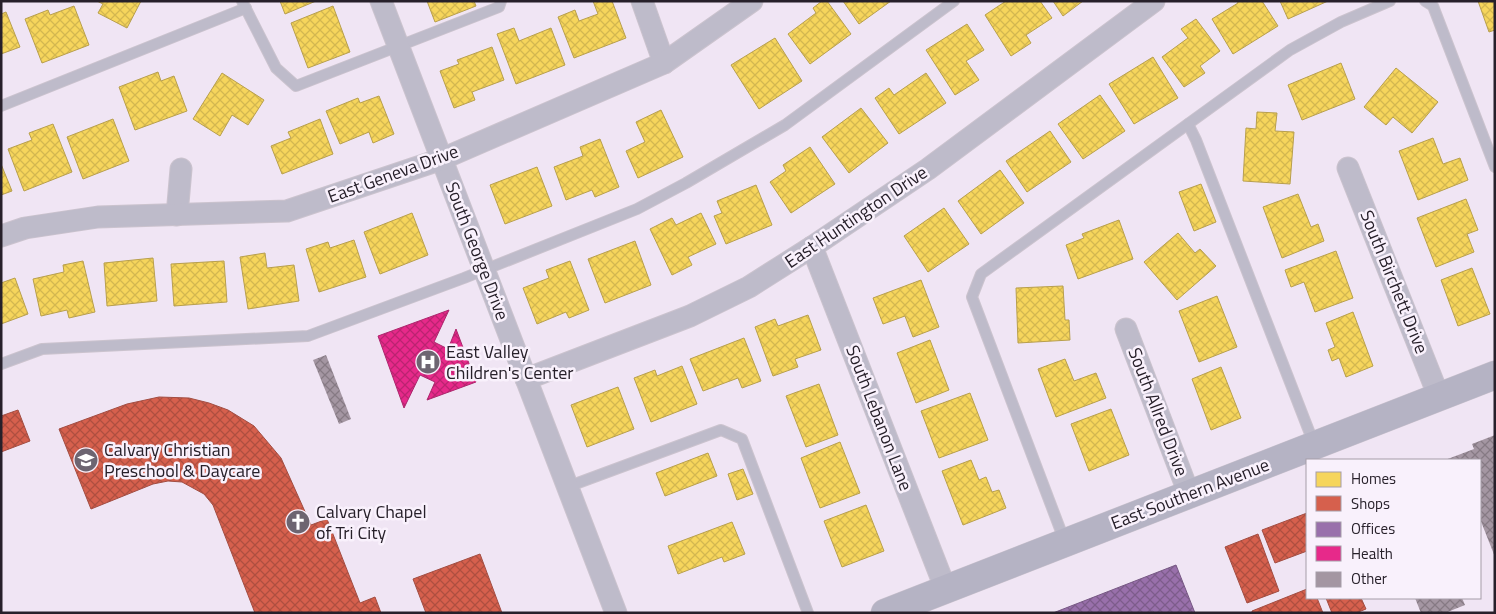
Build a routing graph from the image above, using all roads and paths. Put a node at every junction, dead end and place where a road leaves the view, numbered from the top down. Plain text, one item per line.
1 (381, 1) edge
2 (501, 1) edge
3 (642, 1) edge
4 (752, 1) edge
5 (954, 1) edge
6 (1154, 1) edge
7 (1390, 1) edge
8 (1425, 1) edge
9 (244, 5) edge
10 (398, 46) junction
11 (664, 63) junction
12 (1, 106) edge
13 (1188, 124) junction
14 (442, 159) junction
15 (1495, 167) edge
16 (1348, 168) dead end
17 (181, 169) dead end
18 (176, 214) junction
19 (1, 236) edge
20 (812, 247) junction
21 (484, 270) junction
22 (1126, 329) dead end
23 (1, 364) edge
24 (1495, 376) edge
25 (526, 379) junction
26 (1439, 397) junction
27 (1314, 445) junction
28 (567, 487) junction
29 (1190, 494) junction
30 (1066, 543) junction
31 (946, 590) junction
32 (616, 613) edge
33 (808, 613) edge
34 (885, 613) edge

1 - 10 street, South George Drive
2 - 10 lane
3 - 11 street
4 - 11 street, East Geneva Drive
5 - 21 lane
6 - 20 street, East Huntington Drive
7 - 13 lane
8 - 15 lane
9 - 10 lane
9 - 12 lane
10 - 14 street, South George Drive
11 - 14 street, East Geneva Drive
13 - 27 lane
13 - 30 lane
14 - 18 street, East Geneva Drive
14 - 21 street, South George Drive
16 - 26 street, South Birchett Drive
17 - 18 street
18 - 19 street, East Geneva Drive
20 - 25 street, East Huntington Drive
20 - 31 street, South Lebanon Lane
21 - 23 lane
21 - 25 street, South George Drive
22 - 29 street, South Allred Drive
24 - 26 main road, East Southern Avenue
25 - 28 street, South George Drive
26 - 27 main road, East Southern Avenue
27 - 29 main road, East Southern Avenue
28 - 32 street, South George Drive
28 - 33 lane
29 - 30 main road, East Southern Avenue
30 - 31 main road, East Southern Avenue
31 - 34 main road, East Southern Avenue

